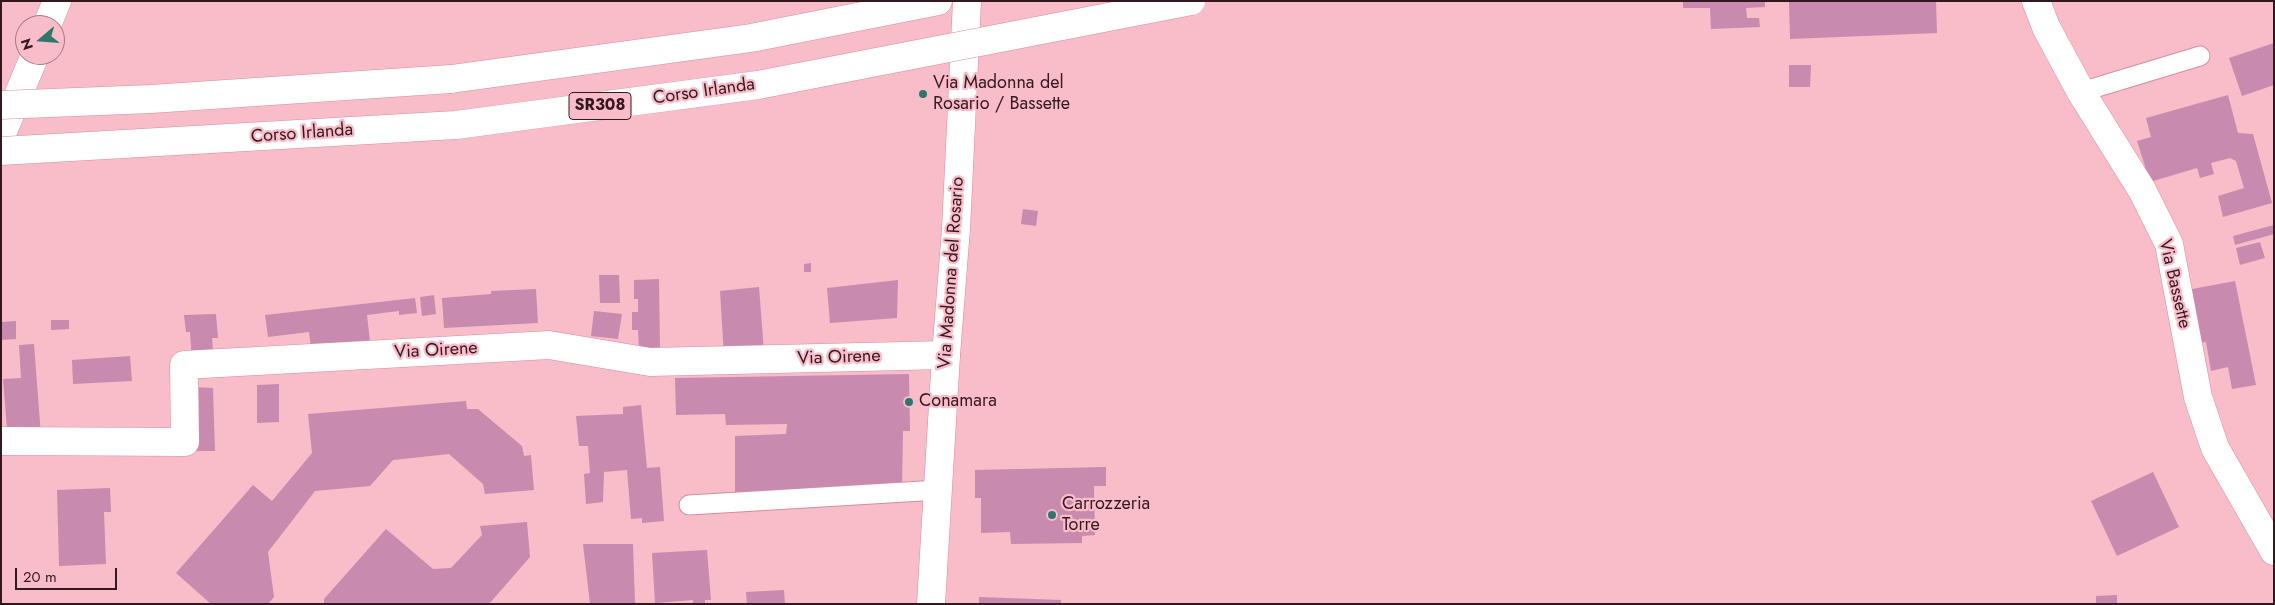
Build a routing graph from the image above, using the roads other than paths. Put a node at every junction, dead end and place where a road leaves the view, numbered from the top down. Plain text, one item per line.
1 (57, 1) edge
2 (938, 1) edge
3 (967, 1) edge
4 (1192, 1) edge
5 (2036, 1) edge
6 (52, 15) edge
7 (2200, 56) dead end
8 (31, 65) edge
9 (2081, 92) junction
10 (1, 105) edge
11 (1, 136) edge
12 (1, 151) edge
13 (946, 355) junction
14 (1, 441) edge
15 (939, 490) junction
16 (689, 505) dead end
17 (2274, 551) edge
18 (931, 604) edge

1 - 6 main road
2 - 10 main road, bridge
3 - 13 main road, Via Madonna del Rosario
4 - 12 main road, Corso Irlanda / SR308, bridge
5 - 9 main road, Via Bassette
7 - 9 lane
8 - 11 main road
9 - 17 main road, Via Bassette
13 - 14 main road, Via Oirene
13 - 15 main road, Via Madonna del Rosario
15 - 16 lane
15 - 18 main road, Via Madonna del Rosario

